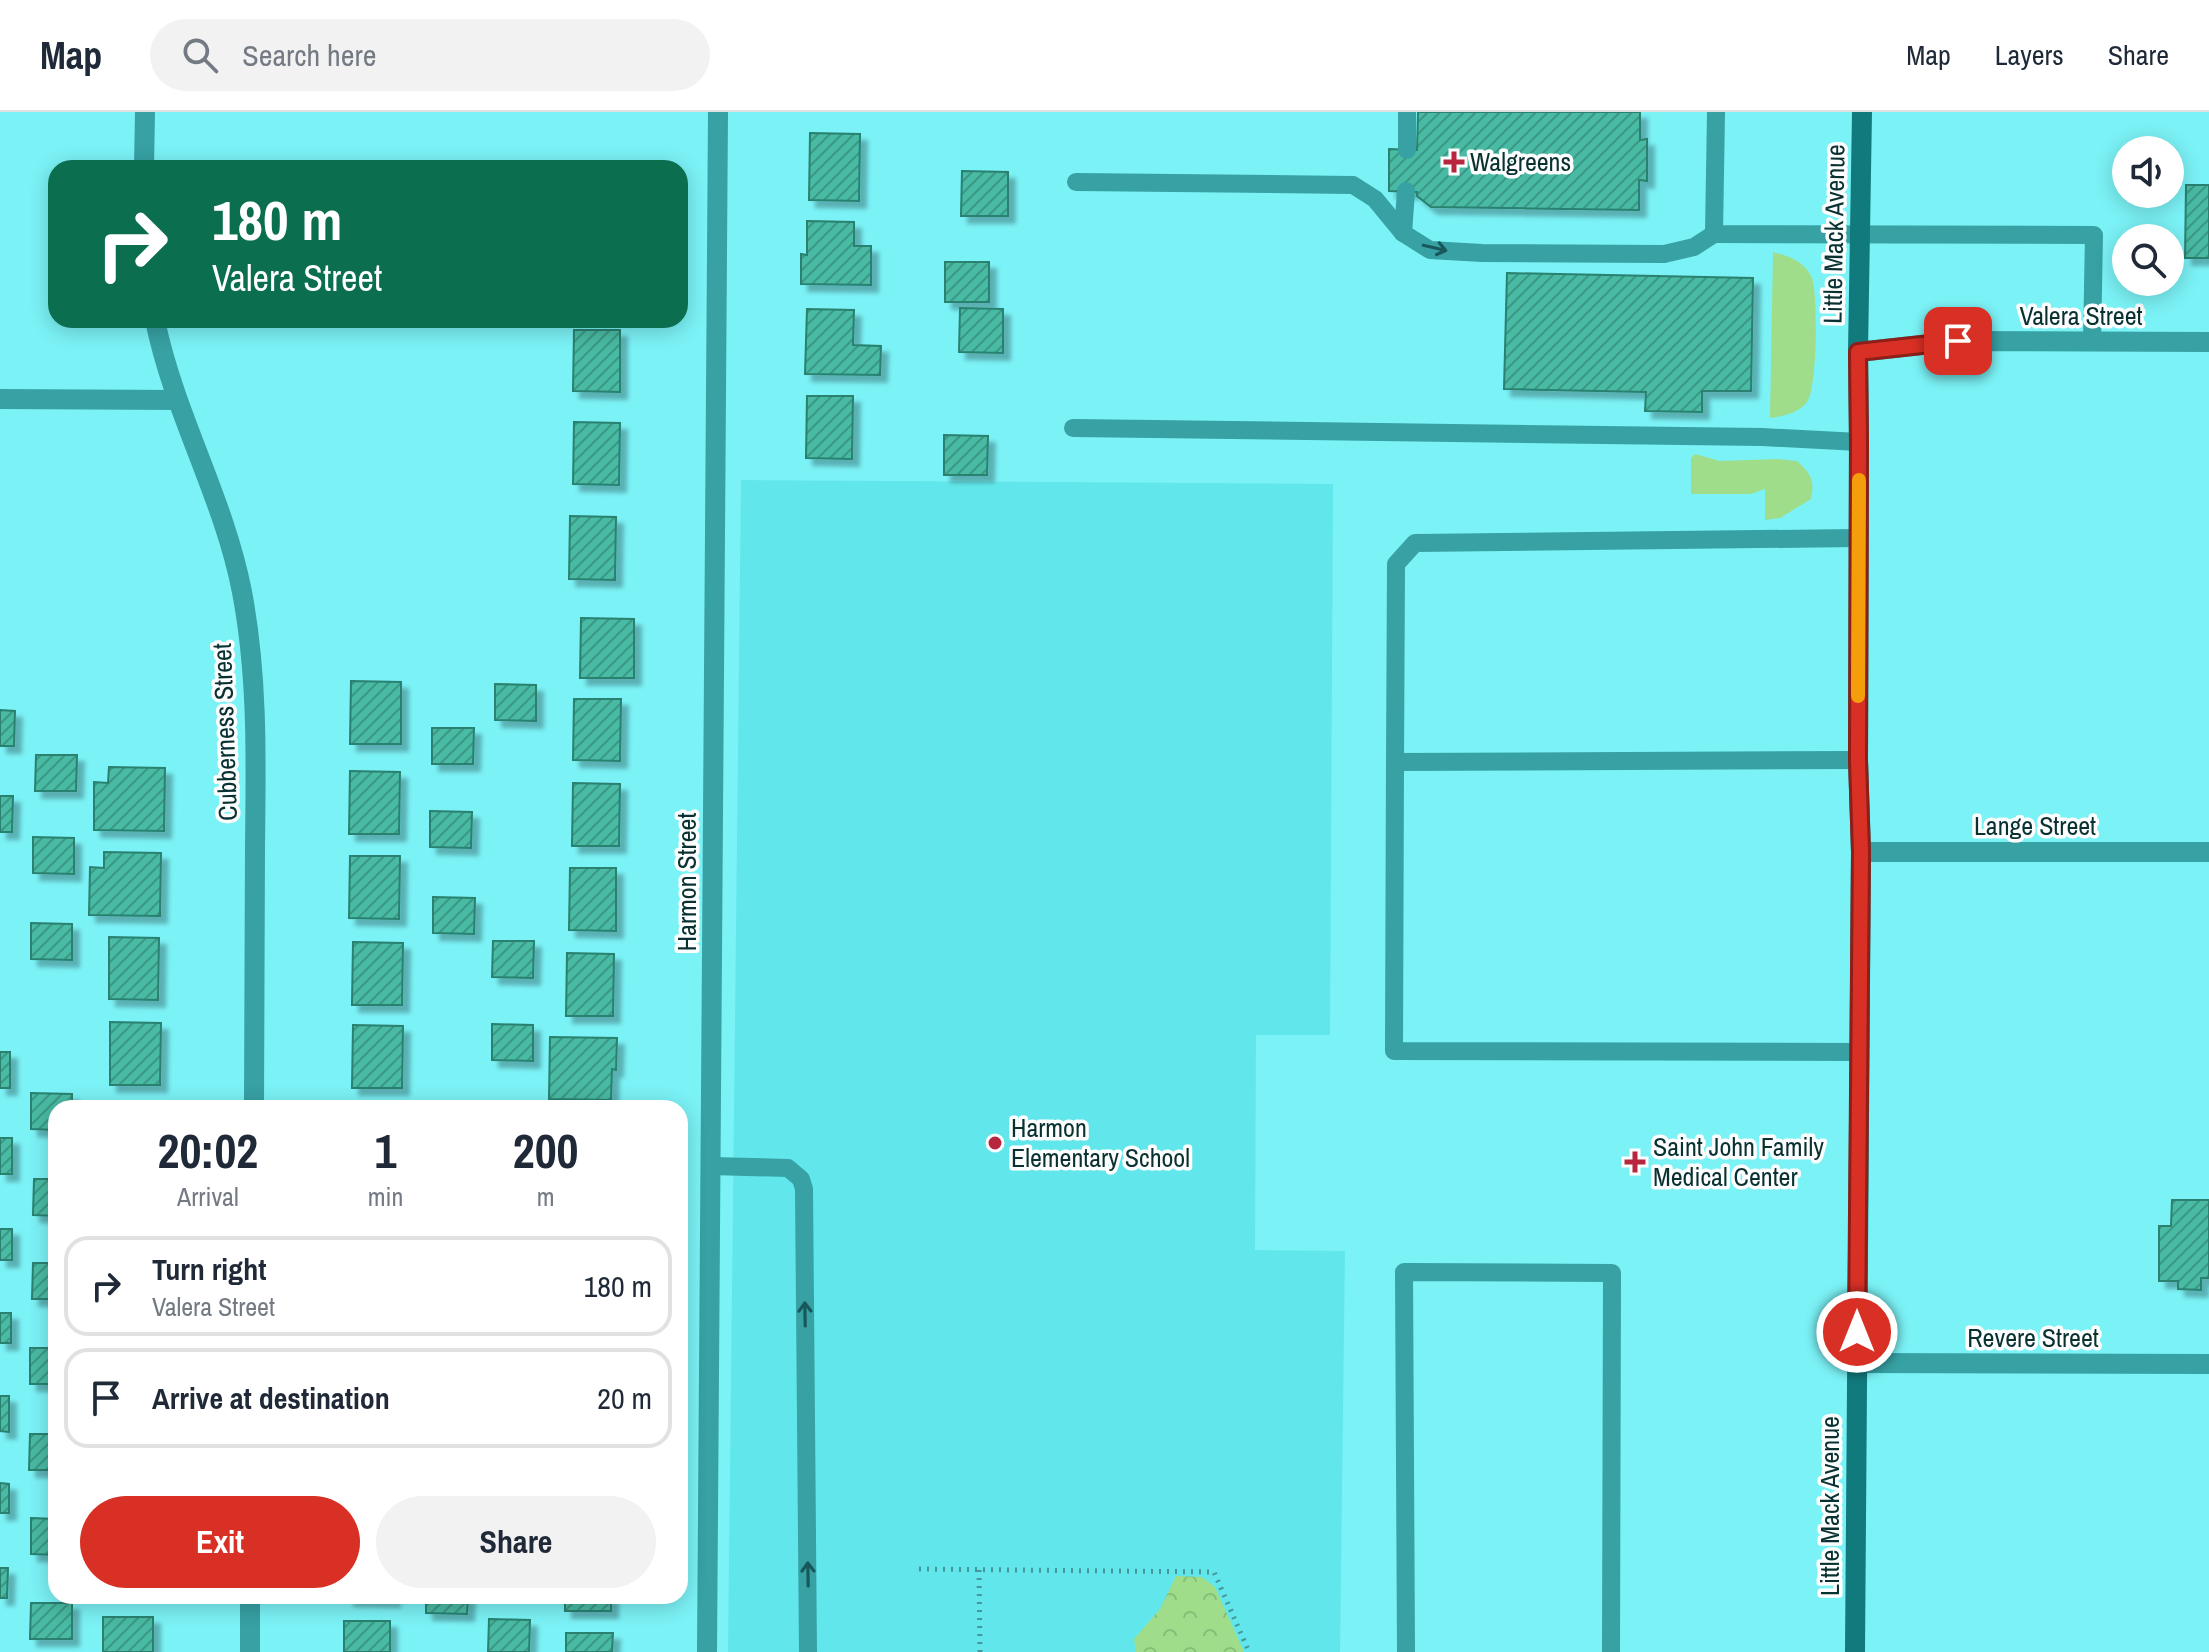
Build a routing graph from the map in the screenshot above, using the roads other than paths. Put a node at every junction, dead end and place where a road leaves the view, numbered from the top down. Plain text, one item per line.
1 (145, 112) edge
2 (718, 112) edge
3 (1407, 112) edge
4 (1716, 112) edge
5 (1862, 112) edge
6 (1407, 150) dead end
7 (144, 160) edge
8 (1076, 182) dead end
9 (1406, 191) dead end
10 (1403, 233) junction
11 (1714, 234) junction
12 (1859, 235) junction
13 (157, 328) edge
14 (2092, 342) junction
15 (2209, 342) edge
16 (1858, 352) junction
17 (0, 399) edge
18 (177, 400) junction
19 (1073, 428) dead end
20 (1859, 442) junction
21 (1857, 538) junction
22 (1858, 760) junction
23 (1395, 762) junction
24 (1861, 852) junction
25 (2209, 852) edge
26 (1860, 1052) junction
27 (254, 1100) edge
28 (711, 1166) junction
29 (1857, 1363) junction
30 (2209, 1364) edge
31 (250, 1604) edge
32 (250, 1652) edge
33 (707, 1652) edge
34 (808, 1652) edge
35 (1406, 1652) edge
36 (1611, 1652) edge
37 (1855, 1652) edge

1 - 7 street
2 - 28 street, Harmon Street
3 - 6 lane
4 - 11 lane
5 - 12 main road, Little Mack Avenue
8 - 10 lane
9 - 10 lane
10 -> 11 lane
11 - 12 lane
12 - 14 lane
12 - 16 main road, Little Mack Avenue
13 - 18 street, Cubberness Street
14 - 15 street, Valera Street
14 - 16 street, Valera Street
16 - 20 main road, Little Mack Avenue
17 - 18 street
18 - 27 street, Cubberness Street
19 - 20 lane
20 - 21 main road, Little Mack Avenue
21 - 22 main road, Little Mack Avenue
21 - 23 lane
22 - 23 lane
22 - 24 main road, Little Mack Avenue
23 - 26 lane
24 - 25 street, Lange Street
24 - 26 main road, Little Mack Avenue
26 - 29 main road, Little Mack Avenue
28 - 33 street, Harmon Street
34 -> 28 lane
29 - 30 street, Revere Street
29 - 37 main road, Little Mack Avenue
31 - 32 street
35 - 36 lane

